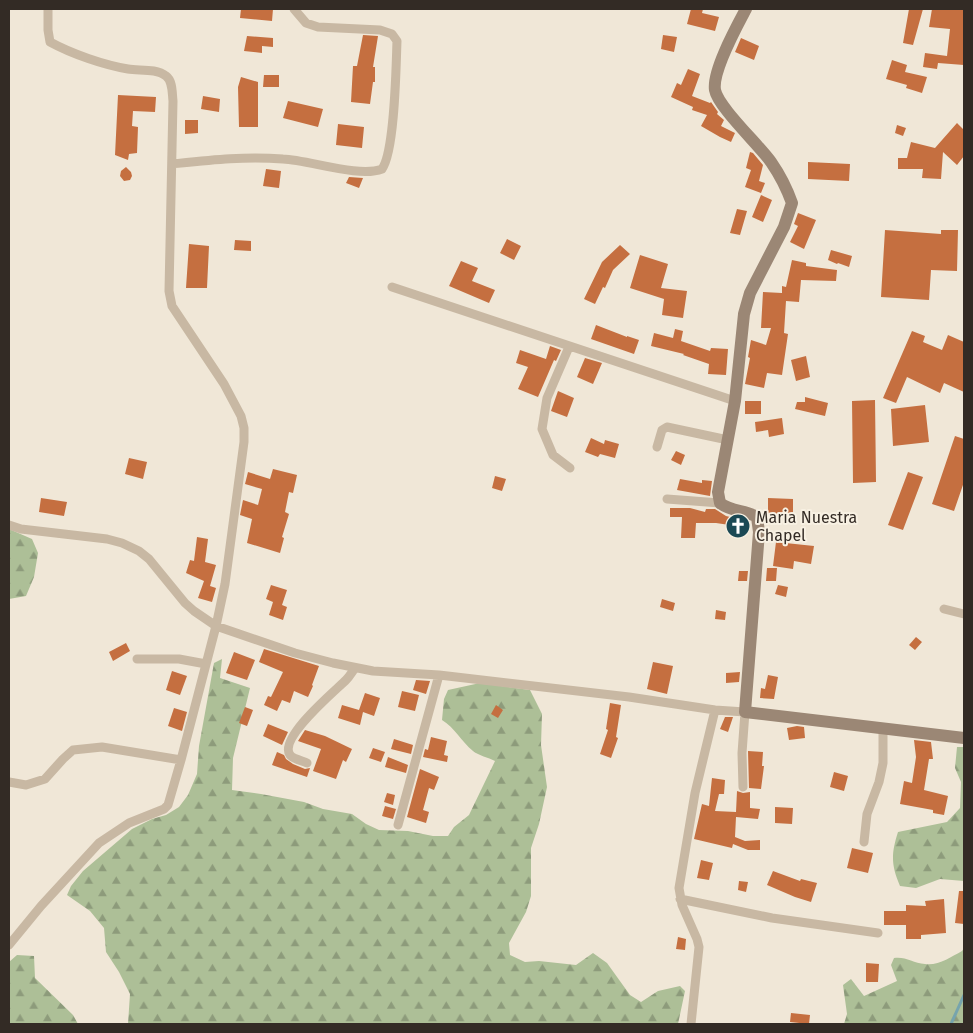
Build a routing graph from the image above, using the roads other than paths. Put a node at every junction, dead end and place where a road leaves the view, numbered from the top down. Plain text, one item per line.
1 (48, 9) edge
2 (294, 9) edge
3 (746, 9) edge
4 (172, 164) junction
5 (392, 287) dead end
6 (569, 347) junction
7 (735, 401) junction
8 (728, 440) junction
9 (657, 447) dead end
10 (570, 468) dead end
11 (666, 499) dead end
12 (720, 503) junction
13 (9, 525) edge
14 (944, 609) dead end
15 (964, 614) edge
16 (216, 626) junction
17 (138, 659) dead end
18 (206, 664) junction
19 (355, 668) junction
20 (439, 675) junction
21 (715, 710) junction
22 (745, 712) junction
23 (882, 729) junction
24 (964, 738) edge
25 (181, 760) junction
26 (307, 763) dead end
27 (9, 782) edge
28 (743, 786) dead end
29 (398, 825) dead end
30 (864, 842) dead end
31 (680, 900) junction
32 (878, 933) dead end
33 (9, 945) edge
34 (691, 1024) edge

1 - 4 street
2 - 4 street
3 - 7 street
4 - 16 street
5 - 6 street
6 - 7 street
6 - 10 street
7 - 8 street
8 - 9 street
8 - 12 street
11 - 12 street
12 - 22 street
13 - 16 street
14 - 15 street
16 - 18 street
16 - 19 street
17 - 18 street
18 - 25 street
19 - 20 street
19 - 26 street
20 - 21 street
20 - 29 street
21 - 22 street
21 - 31 street
22 - 23 street
22 - 28 street
23 - 24 street
23 - 30 street
25 - 27 street
25 - 33 street
31 - 32 street
31 - 34 street

